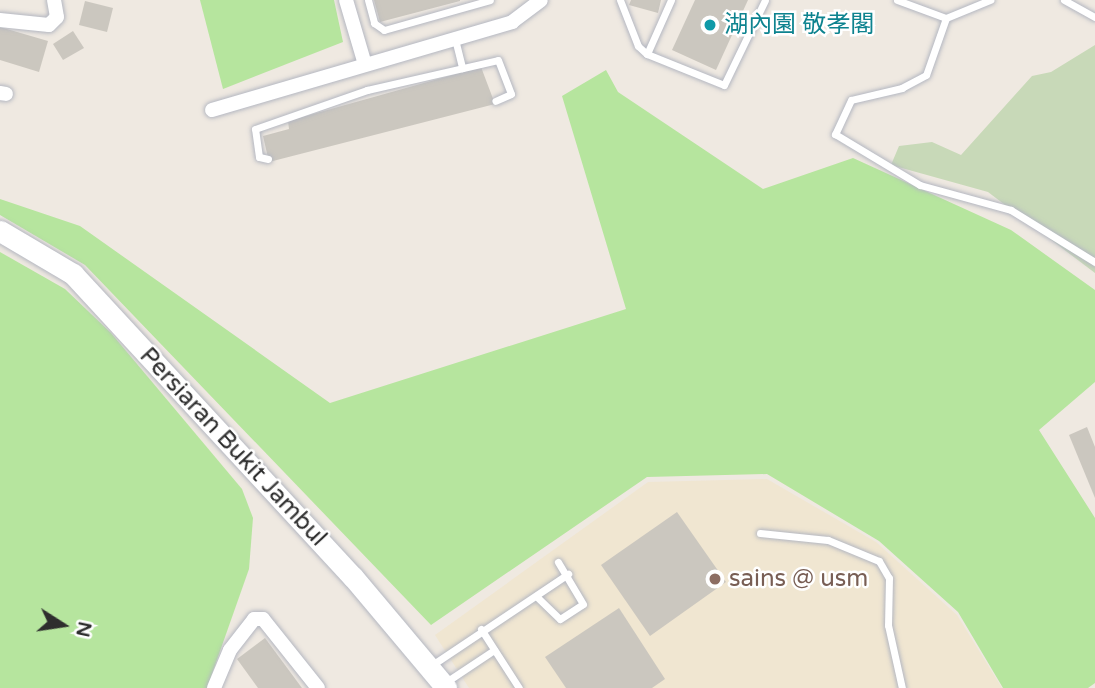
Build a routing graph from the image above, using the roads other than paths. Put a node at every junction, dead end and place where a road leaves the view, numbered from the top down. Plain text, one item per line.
1 (54, 0) edge
2 (346, 0) edge
3 (368, 0) edge
4 (490, 0) edge
5 (541, 0) edge
6 (620, 0) edge
7 (671, 0) edge
8 (765, 0) edge
9 (897, 0) edge
10 (990, 0) edge
11 (1064, 0) edge
12 (1095, 17) edge
13 (946, 18) junction
14 (0, 20) edge
15 (455, 39) junction
16 (648, 54) junction
17 (363, 61) junction
18 (462, 68) junction
19 (495, 101) dead end
20 (212, 110) dead end
21 (268, 159) dead end
22 (0, 231) edge
23 (1095, 262) edge
24 (760, 533) dead end
25 (558, 562) dead end
26 (568, 574) junction
27 (536, 596) junction
28 (481, 629) junction
29 (495, 650) junction
30 (429, 667) junction
31 (445, 686) edge
32 (214, 688) edge
33 (318, 688) edge
34 (519, 688) edge
35 (902, 688) edge

1 - 14 street
2 - 17 street
3 - 4 lane
5 - 15 street
6 - 16 lane
7 - 16 lane
8 - 16 lane
9 - 13 lane
10 - 13 lane
11 - 12 lane
13 - 23 lane
15 - 17 street
15 - 18 lane
17 - 20 street
18 - 19 lane
18 - 21 lane
22 - 30 street, Persiaran Bukit Jambul
24 - 35 lane
25 - 26 lane
26 - 27 lane
26 - 27 lane
27 - 28 lane
28 - 29 lane
28 - 30 lane
29 - 31 lane
29 - 34 lane
30 - 31 street, Persiaran Bukit Jambul
32 - 33 street

